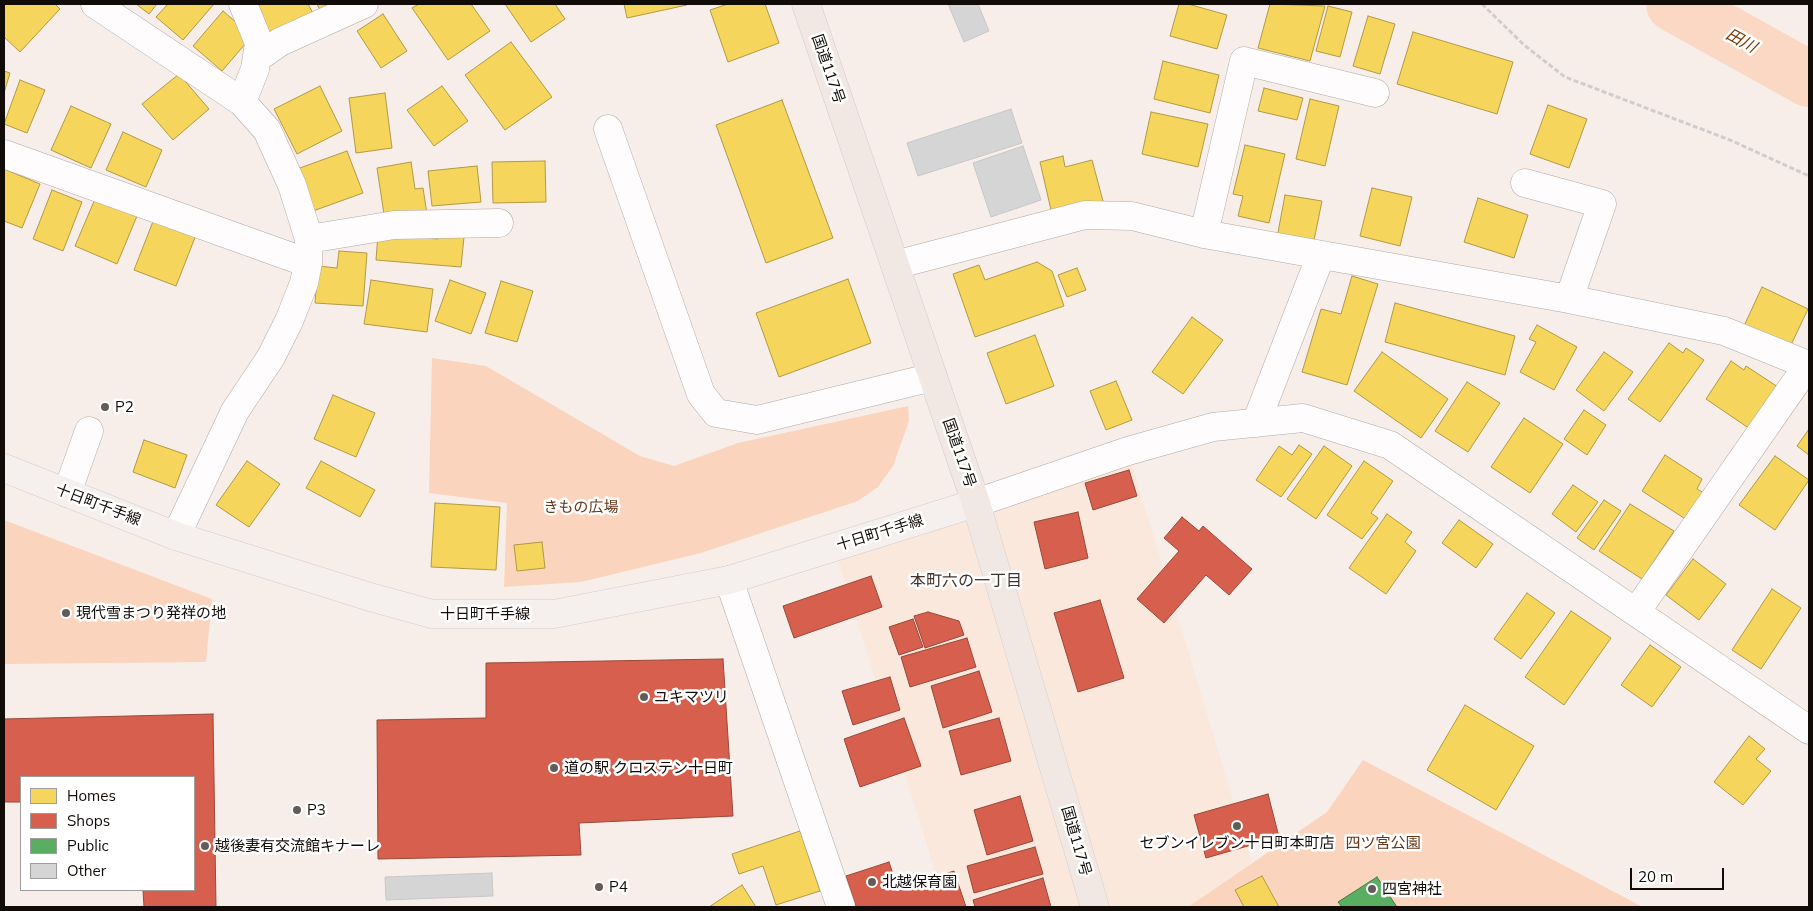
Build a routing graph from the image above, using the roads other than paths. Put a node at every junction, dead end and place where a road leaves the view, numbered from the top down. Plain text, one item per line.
1 (95, 4) edge
2 (243, 4) edge
3 (364, 4) edge
4 (806, 4) edge
5 (257, 58) junction
6 (1375, 93) dead end
7 (242, 102) junction
8 (608, 129) dead end
9 (4, 154) edge
10 (1525, 183) dead end
11 (499, 223) dead end
12 (1204, 234) junction
13 (309, 251) junction
14 (1321, 255) junction
15 (895, 265) junction
16 (1569, 299) junction
17 (933, 377) junction
18 (1256, 422) junction
19 (89, 431) dead end
20 (4, 468) edge
21 (67, 493) junction
22 (976, 503) junction
23 (176, 536) junction
24 (729, 580) junction
25 (1636, 612) junction
26 (1809, 730) edge
27 (841, 907) edge
28 (1095, 907) edge

1 - 7 street
2 - 5 street
3 - 5 street
4 - 15 highway, 国道117号
5 - 7 street
6 - 12 street
7 - 13 street
8 - 17 street
9 - 13 street
10 - 16 street
11 - 13 street
12 - 14 street
12 - 15 street
13 - 23 street
14 - 16 street
14 - 18 street
15 - 17 highway, 国道117号
16 - 25 street
17 - 22 highway, 国道117号
18 - 22 street
18 - 25 street
19 - 21 street
20 - 21 main road, 十日町千手線
21 - 23 main road, 十日町千手線
22 - 24 main road, 十日町千手線
22 - 28 highway, 国道117号
23 - 24 main road, 十日町千手線
24 - 27 street
25 - 26 street

